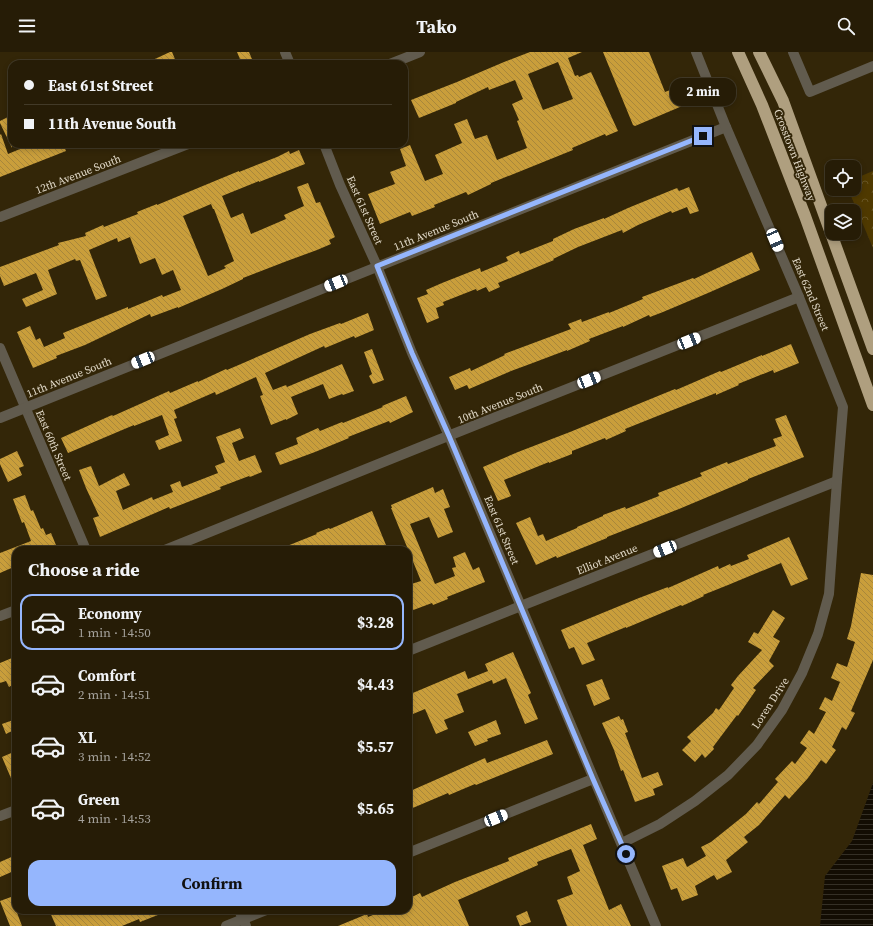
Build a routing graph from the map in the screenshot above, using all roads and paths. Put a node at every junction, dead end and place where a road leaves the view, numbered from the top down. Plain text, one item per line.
1 (420, 52) edge
2 (696, 52) edge
3 (738, 52) edge
4 (759, 52) edge
5 (793, 52) edge
6 (400, 60) edge
7 (873, 66) edge
8 (726, 127) junction
9 (178, 148) edge
10 (326, 148) edge
11 (0, 217) edge
12 (377, 266) junction
13 (799, 297) junction
14 (0, 348) edge
15 (873, 349) edge
16 (873, 404) edge
17 (25, 408) junction
18 (0, 418) edge
19 (449, 436) junction
20 (837, 481) junction
21 (835, 510) joint
22 (84, 546) edge
23 (175, 546) edge
24 (521, 606) junction
25 (12, 612) edge
26 (0, 616) edge
27 (412, 649) edge
28 (593, 779) junction
29 (12, 812) edge
30 (0, 816) edge
31 (622, 843) junction
32 (412, 851) edge
33 (254, 914) edge
34 (243, 918) edge
35 (226, 926) edge
36 (656, 926) edge

1 - 6 street
2 - 8 street, East 62nd Street
3 - 16 highway, Crosstown Highway
4 - 15 highway, Crosstown Highway
5 - 7 street
8 - 12 street, 11th Avenue South
8 - 13 street, East 62nd Street
9 - 11 street, 12th Avenue South
10 - 12 street, East 61st Street
12 - 17 street, 11th Avenue South
12 - 19 street, East 61st Street
13 - 19 street, 10th Avenue South
13 - 20 street, East 62nd Street
14 - 17 street, East 60th Street
17 - 18 street, 11th Avenue South
17 - 22 street, East 60th Street
19 - 23 street, 10th Avenue South
19 - 24 street, East 61st Street
20 - 21 street, East 62nd Street
20 - 24 street, Elliot Avenue
21 - 31 street, Loren Drive
24 - 27 street, Elliot Avenue
24 - 28 street, East 61st Street
25 - 26 street
28 - 31 street, East 61st Street
28 - 32 street
29 - 30 street
31 - 36 street, East 61st Street
33 - 34 street
34 - 35 street

